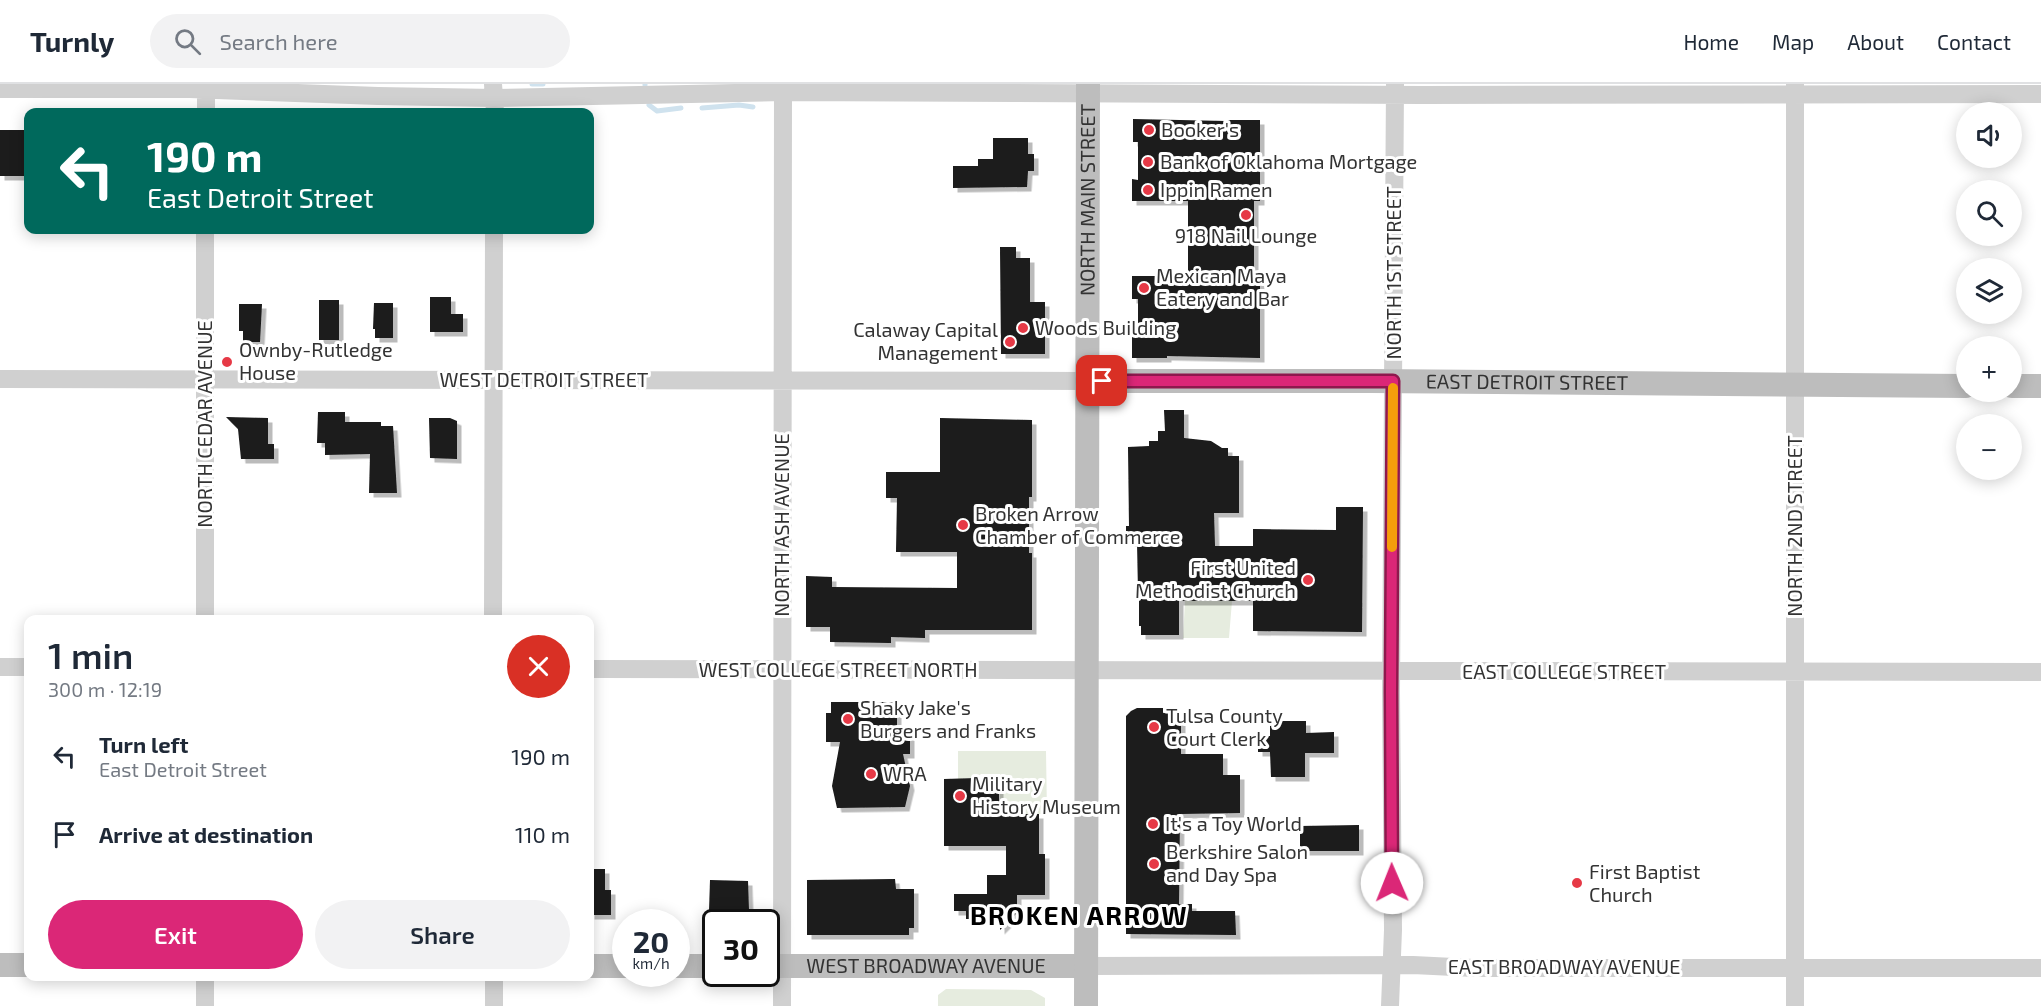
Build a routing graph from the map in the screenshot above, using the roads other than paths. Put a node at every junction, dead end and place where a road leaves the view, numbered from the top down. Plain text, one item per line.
1 (206, 87) edge
2 (783, 88) edge
3 (0, 89) edge
4 (1088, 89) edge
5 (1395, 89) edge
6 (1795, 89) edge
7 (2041, 94) edge
8 (494, 95) edge
9 (206, 108) edge
10 (205, 234) edge
11 (494, 234) edge
12 (0, 379) edge
13 (204, 379) junction
14 (493, 380) junction
15 (782, 380) junction
16 (1087, 381) junction
17 (1393, 381) junction
18 (1796, 385) junction
19 (1956, 386) edge
20 (2022, 386) edge
21 (2041, 386) edge
22 (205, 615) edge
23 (493, 615) edge
24 (0, 667) edge
25 (24, 667) edge
26 (594, 669) edge
27 (783, 669) junction
28 (1087, 671) junction
29 (1391, 672) junction
30 (1796, 672) junction
31 (2041, 672) edge
32 (776, 909) edge
33 (0, 965) edge
34 (24, 965) edge
35 (594, 966) edge
36 (612, 966) edge
37 (780, 966) edge
38 (1086, 966) junction
39 (1392, 966) junction
40 (1796, 968) junction
41 (2041, 968) edge
42 (205, 981) edge
43 (494, 981) edge
44 (778, 987) edge
45 (205, 1006) edge
46 (494, 1006) edge
47 (782, 1006) edge
48 (1086, 1006) edge
49 (1390, 1006) edge
50 (1795, 1006) edge

1 - 3 street
1 - 8 street
1 - 9 street
2 - 4 street
2 - 8 street
2 - 15 street, NORTH ASH AVENUE
4 - 5 street
4 - 16 street, NORTH MAIN STREET
5 - 6 street
5 - 17 street, NORTH 1ST STREET
6 - 7 street
6 - 18 street, NORTH 2ND STREET
10 - 13 street, NORTH CEDAR AVENUE
11 - 14 street
12 - 13 street, WEST DETROIT STREET
13 - 14 street, WEST DETROIT STREET
13 - 22 street, NORTH CEDAR AVENUE
14 - 15 street, WEST DETROIT STREET
14 - 23 street
15 - 16 street, WEST DETROIT STREET
15 - 27 street, NORTH ASH AVENUE
16 - 17 street, EAST DETROIT STREET
16 - 28 street, NORTH MAIN STREET
17 - 18 street, EAST DETROIT STREET
17 - 29 street, NORTH 1ST STREET
18 - 19 street, EAST DETROIT STREET
18 - 30 street, NORTH 2ND STREET
20 - 21 street
24 - 25 street
26 - 27 street, WEST COLLEGE STREET NORTH
27 - 28 street, WEST COLLEGE STREET NORTH
27 - 32 street, NORTH ASH AVENUE
28 - 29 street, EAST COLLEGE STREET
28 - 38 street, NORTH MAIN STREET
29 - 30 street, EAST COLLEGE STREET
29 - 39 street, NORTH 1ST STREET
30 - 31 street, EAST COLLEGE STREET
30 - 40 street, NORTH 2ND STREET
33 - 34 street
35 - 36 street
37 - 38 street, WEST BROADWAY AVENUE
38 - 39 street, EAST BROADWAY AVENUE
38 - 48 street, NORTH MAIN STREET
39 - 40 street, EAST BROADWAY AVENUE
39 - 49 street, NORTH 1ST STREET
40 - 41 street, EAST BROADWAY AVENUE
40 - 50 street, NORTH 2ND STREET
42 - 45 street
43 - 46 street
44 - 47 street, NORTH ASH AVENUE

